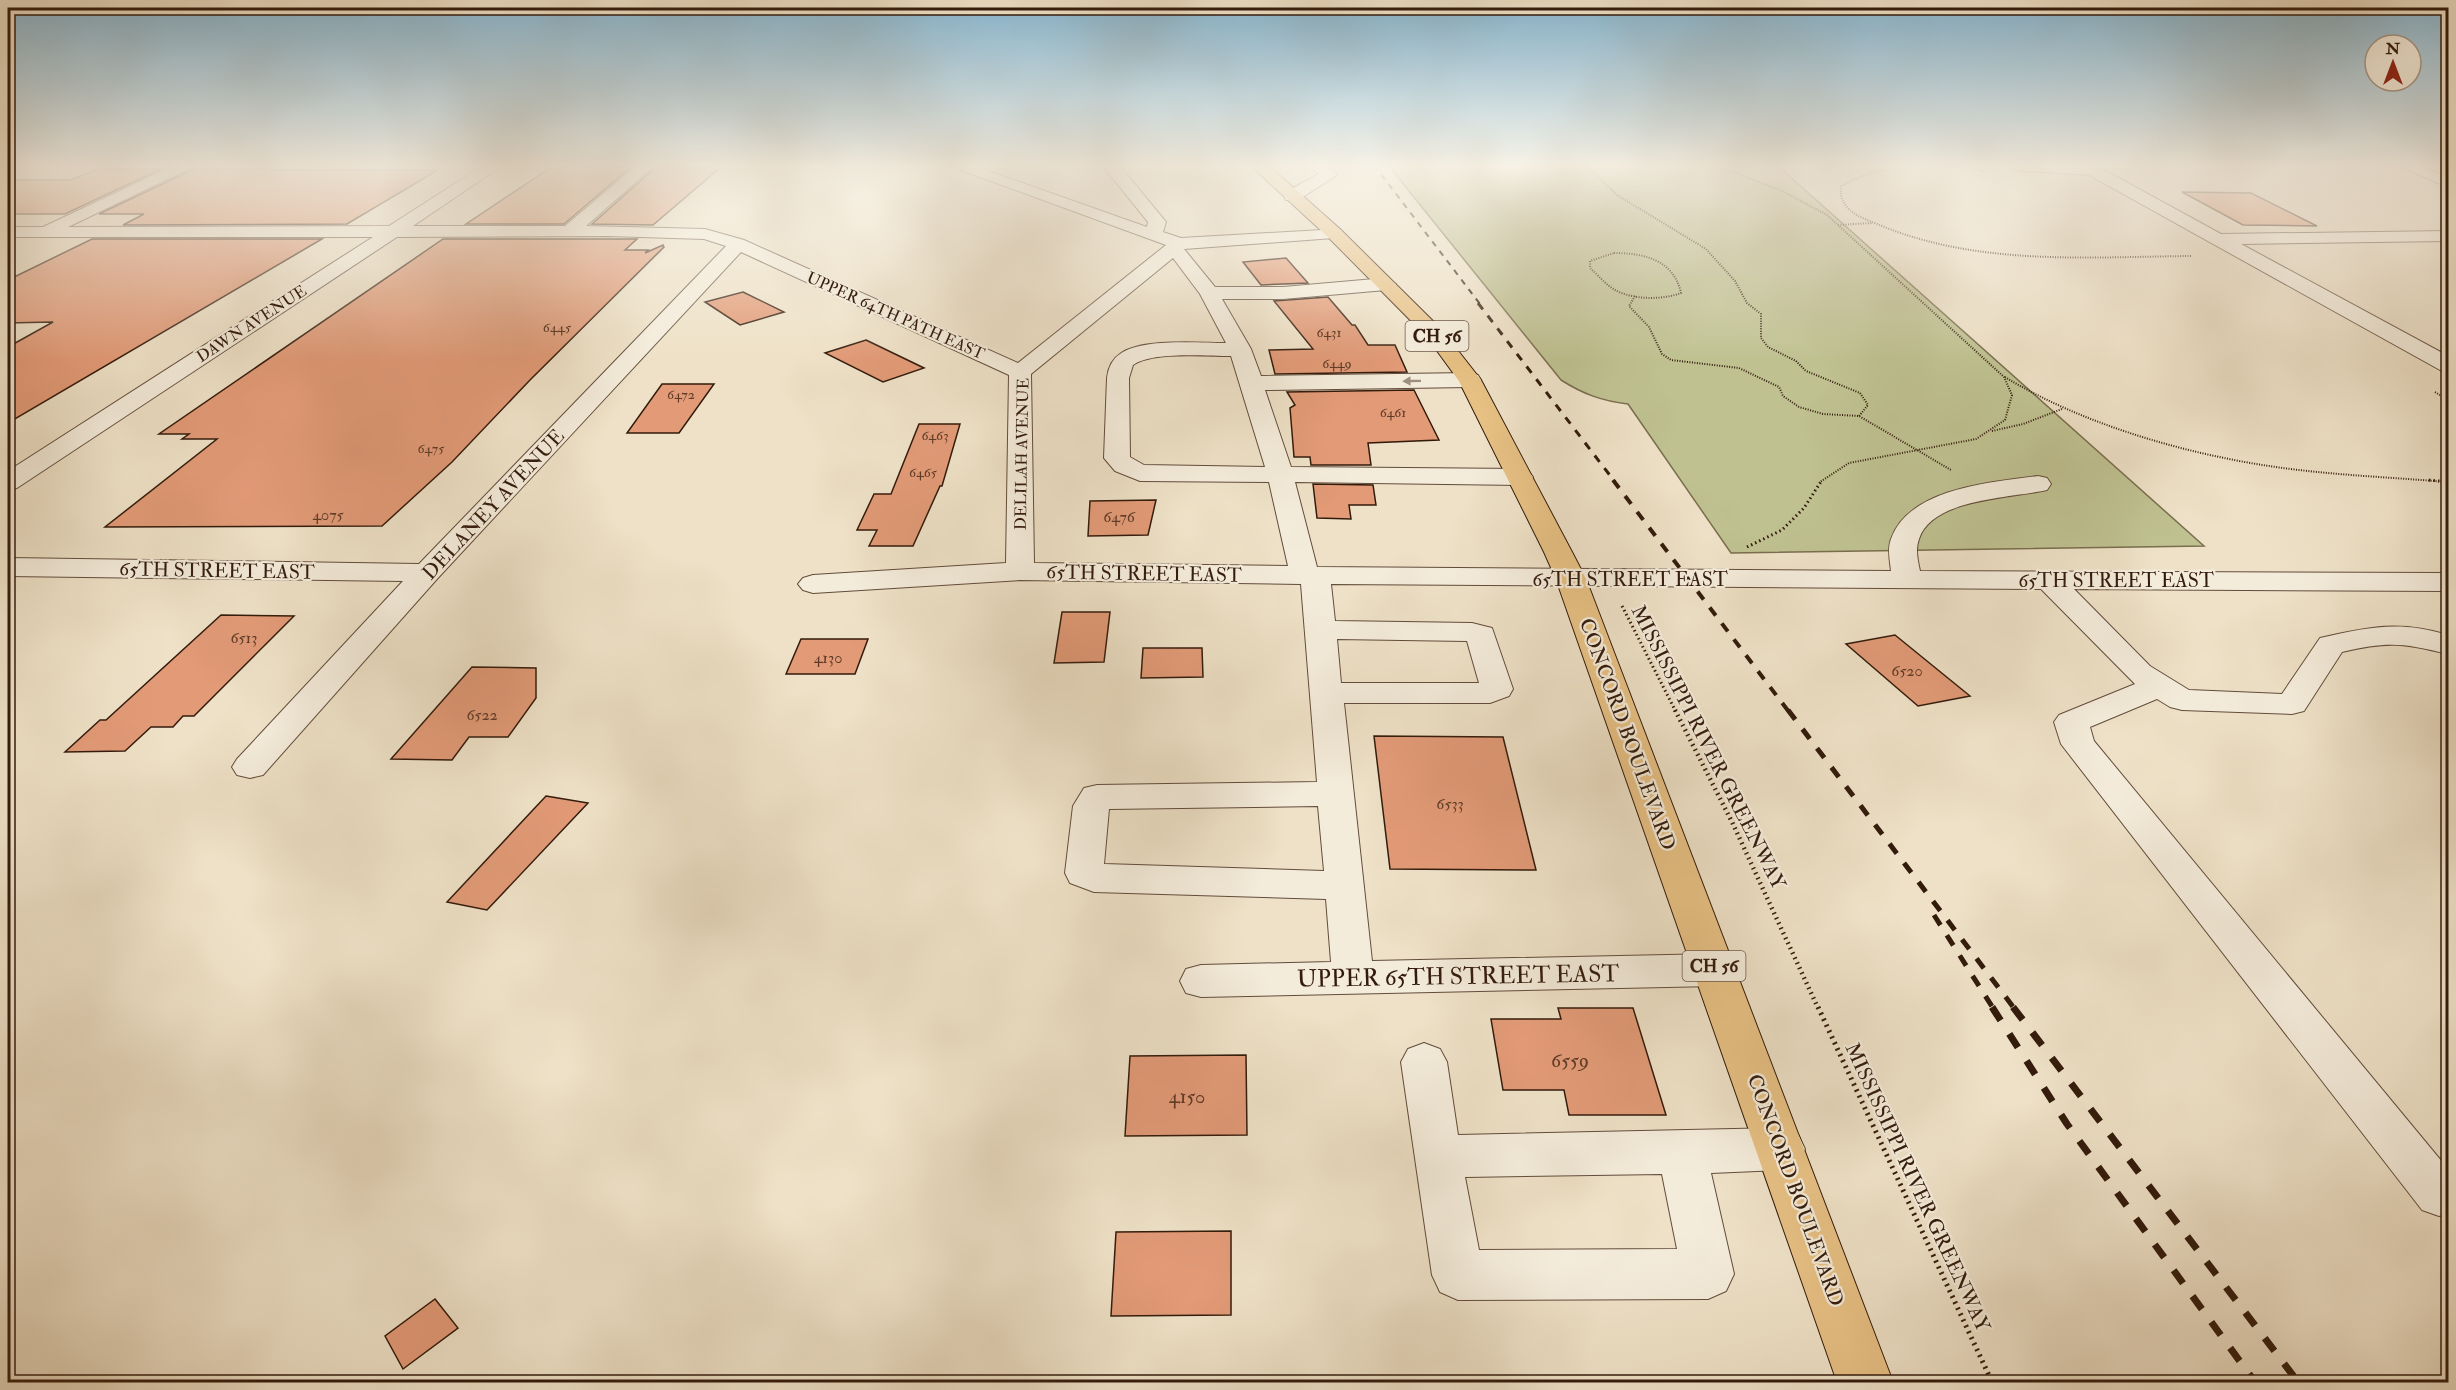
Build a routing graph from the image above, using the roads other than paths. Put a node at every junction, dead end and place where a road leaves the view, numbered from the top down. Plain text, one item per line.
1 (46, 230) edge
2 (394, 230) edge
3 (1138, 230) edge
4 (1155, 230) edge
5 (1330, 230) edge
6 (2201, 230) edge
7 (569, 231) joint
8 (8, 232) edge
9 (41, 232) junction
10 (391, 232) junction
11 (1334, 233) junction
12 (1153, 235) junction
13 (2448, 236) edge
14 (2218, 239) junction
15 (738, 244) junction
16 (1177, 246) junction
17 (8, 248) edge
18 (1386, 284) junction
19 (1209, 293) junction
20 (1240, 349) junction
21 (2448, 365) edge
22 (1020, 372) junction
23 (1470, 380) junction
24 (1253, 383) junction
25 (1278, 474) junction
26 (1520, 477) junction
27 (8, 482) edge
28 (2038, 484) dead end
29 (8, 567) edge
30 (1020, 571) junction
31 (427, 573) junction
32 (1310, 575) junction
33 (1589, 579) junction
34 (1907, 579) junction
35 (2048, 580) junction
36 (2448, 582) edge
37 (813, 584) dead end
38 (1321, 630) junction
39 (2448, 645) edge
40 (2159, 686) junction
41 (1327, 693) junction
42 (250, 767) dead end
43 (1336, 794) junction
44 (1344, 886) junction
45 (1715, 970) junction
46 (1353, 978) junction
47 (1201, 981) dead end
48 (1424, 1062) dead end
49 (1781, 1149) junction
50 (1682, 1153) junction
51 (1437, 1156) junction
52 (2439, 1194) dead end
53 (1865, 1383) edge

1 - 9 street
2 - 10 street, DAWN AVENUE
3 - 12 street
4 - 12 street
5 - 11 main road, CONCORD BOULEVARD / CH 56
6 - 14 street
7 - 10 street, UPPER 64TH PATH EAST
7 - 15 street, UPPER 64TH PATH EAST
8 - 9 street, UPPER 64TH PATH EAST
9 - 10 street, UPPER 64TH PATH EAST
9 - 17 street
10 - 27 street, DAWN AVENUE
11 - 16 street
11 - 18 main road, CONCORD BOULEVARD / CH 56
12 - 16 street
13 - 14 street
14 - 21 street
15 - 22 street, UPPER 64TH PATH EAST
15 - 31 street, DELANEY AVENUE
16 - 19 street
16 - 22 street, DELILAH AVENUE
18 - 19 street
18 - 23 main road, CONCORD BOULEVARD / CH 56
19 - 20 street
20 - 24 street
20 - 25 street
22 - 30 street, DELILAH AVENUE
23 -> 24 street
23 - 26 main road, CONCORD BOULEVARD / CH 56
24 - 25 street
25 - 26 street
25 - 32 street
26 - 33 main road, CONCORD BOULEVARD / CH 56
28 - 34 street
29 - 31 street, 65TH STREET EAST
30 - 32 street, 65TH STREET EAST
30 - 37 street, 65TH STREET EAST
31 - 42 street, DELANEY AVENUE
32 - 33 street, 65TH STREET EAST
32 - 38 street
33 - 34 street, 65TH STREET EAST
33 - 45 main road, CONCORD BOULEVARD / CH 56
34 - 35 street, 65TH STREET EAST
35 - 36 street, 65TH STREET EAST
35 - 40 street
38 - 41 street
38 - 41 street
39 - 40 street
40 - 52 street
41 - 43 street
43 - 44 street
43 - 44 street
44 - 46 street
45 - 46 street, UPPER 65TH STREET EAST
45 - 49 main road, CONCORD BOULEVARD / CH 56
46 - 47 street, UPPER 65TH STREET EAST
48 - 51 street
49 - 50 street
49 - 53 main road, CONCORD BOULEVARD / CH 56
50 - 51 street
50 - 51 street

